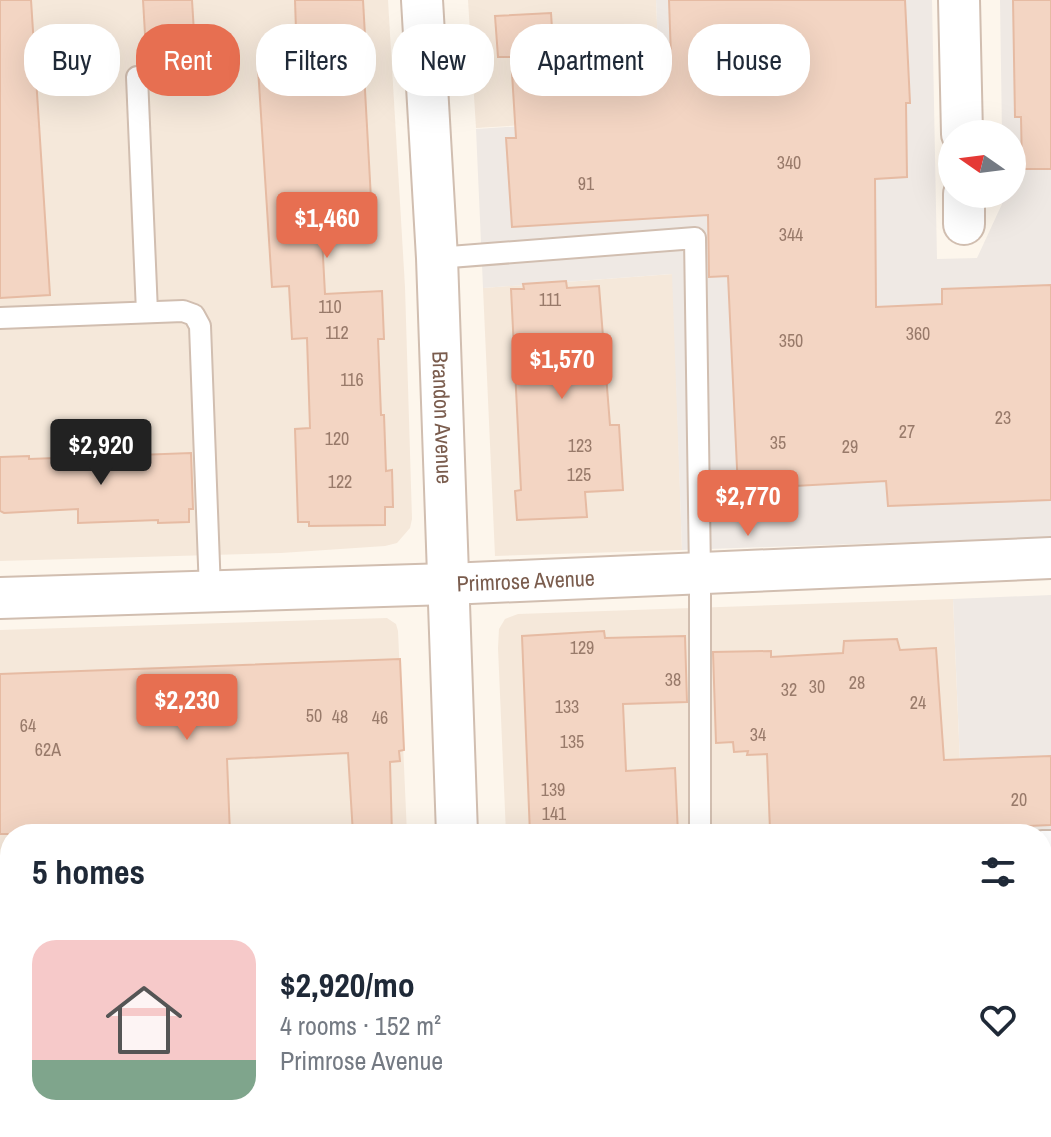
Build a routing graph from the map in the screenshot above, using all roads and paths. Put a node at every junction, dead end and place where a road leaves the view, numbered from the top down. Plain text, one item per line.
1 (422, 0) edge
2 (959, 0) edge
3 (138, 96) edge
4 (962, 120) edge
5 (437, 258) junction
6 (147, 312) junction
7 (0, 318) edge
8 (1051, 558) edge
9 (700, 572) junction
10 (448, 584) junction
11 (210, 591) junction
12 (0, 598) edge
13 (457, 824) edge
14 (700, 824) edge

1 - 5 street, Brandon Avenue
2 - 4 street
3 - 6 lane
5 - 9 lane
5 - 10 street, Brandon Avenue
6 - 7 lane
6 - 11 lane
8 - 9 street, Primrose Avenue
9 - 10 street, Primrose Avenue
9 - 14 lane
10 - 11 street, Primrose Avenue
10 - 13 street, Brandon Avenue
11 - 12 street, Primrose Avenue

